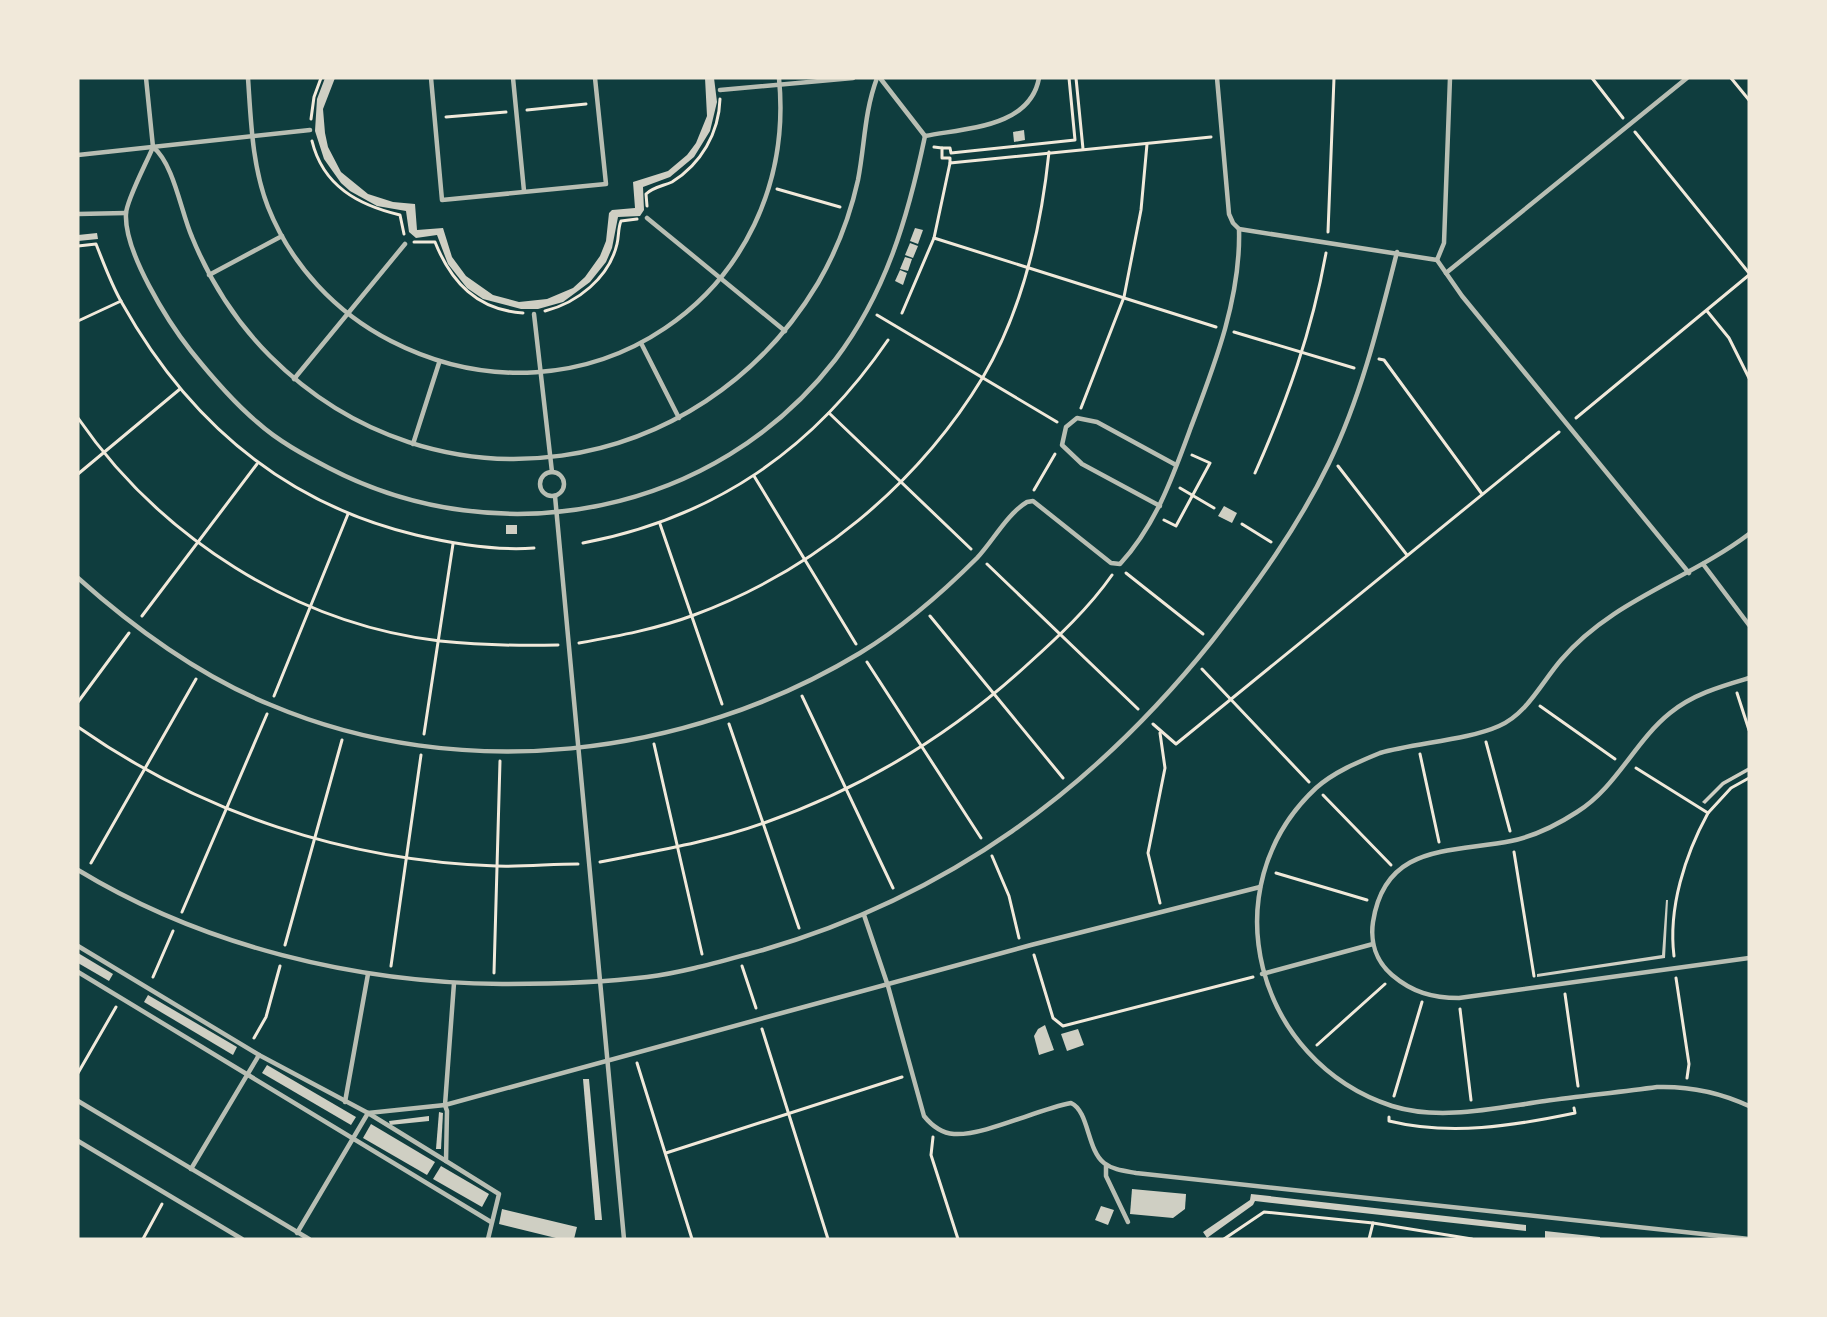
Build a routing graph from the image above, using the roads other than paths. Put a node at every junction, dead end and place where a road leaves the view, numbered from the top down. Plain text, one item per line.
1 (146, 78) edge
2 (248, 78) edge
3 (431, 78) edge
4 (513, 78) edge
5 (595, 78) edge
6 (853, 78) edge
7 (879, 78) edge
8 (1039, 78) edge
9 (1217, 78) edge
10 (1450, 78) edge
11 (1687, 78) edge
12 (779, 81) edge
13 (720, 90) road end
14 (310, 129) road end
15 (252, 136) junction
16 (925, 136) junction
17 (153, 147) junction
18 (78, 155) edge
19 (524, 191) junction
20 (126, 213) junction
21 (78, 214) edge
22 (648, 218) road end
23 (1239, 229) junction
24 (282, 236) junction
25 (405, 244) road end
26 (1397, 252) junction
27 (1437, 260) junction
28 (1446, 273) junction
29 (209, 275) junction
30 (723, 278) junction
31 (534, 314) road end
32 (348, 315) junction
33 (785, 331) junction
34 (641, 343) junction
35 (439, 363) junction
36 (541, 374) junction
37 (294, 379) junction
38 (679, 418) junction
39 (413, 444) junction
40 (551, 458) junction
41 (1176, 465) junction
42 (552, 472) junction
43 (555, 496) junction
44 (1160, 506) junction
45 (555, 514) junction
46 (1749, 534) edge
47 (1703, 564) junction
48 (1689, 573) junction
49 (78, 578) edge
50 (1749, 625) edge
51 (1749, 678) edge
52 (578, 748) junction
53 (78, 870) edge
54 (1260, 887) junction
55 (864, 915) junction
56 (1373, 944) junction
57 (78, 946) edge
58 (1749, 958) edge
59 (78, 972) edge
60 (368, 974) junction
61 (1262, 974) junction
62 (600, 982) junction
63 (454, 983) junction
64 (888, 986) junction
65 (259, 1055) junction
66 (607, 1061) junction
67 (248, 1074) junction
68 (78, 1101) edge
69 (345, 1102) junction
70 (445, 1105) junction
71 (1749, 1106) edge
72 (368, 1113) junction
73 (353, 1138) junction
74 (78, 1141) edge
75 (446, 1161) junction
76 (1106, 1165) junction
77 (191, 1169) junction
78 (491, 1222) junction
79 (1128, 1222) dead end
80 (297, 1233) junction
81 (242, 1239) edge
82 (309, 1239) edge
83 (488, 1239) edge
84 (624, 1239) edge
85 (1749, 1239) edge

1 - 17 lane
2 - 15 lane
3 - 19 lane
4 - 19 lane
5 - 19 lane
6 - 12 lane
7 - 16 lane
7 - 33 lane
8 - 16 lane
9 - 23 lane
10 - 27 lane
11 - 28 lane
12 - 13 lane
12 - 30 lane
14 - 15 lane
15 - 17 lane
15 - 24 lane
16 - 45 lane
17 - 18 lane
17 - 20 lane
17 - 29 lane
20 - 21 lane
20 - 45 lane
22 - 30 lane
23 - 26 lane
23 - 41 lane
24 - 29 lane
24 - 32 lane
25 - 32 lane
26 - 27 lane
26 - 55 lane
27 - 28 lane
28 - 48 lane
29 - 37 lane
30 - 33 lane
30 - 34 lane
31 - 36 lane
32 - 35 lane
32 - 37 lane
33 - 38 lane
34 - 36 lane
34 - 38 lane
35 - 36 lane
35 - 39 lane
36 - 40 lane
37 - 39 lane
38 - 40 lane
39 - 40 lane
40 - 42 lane
41 - 44 lane
41 - 44 lane
42 - 43 lane
42 - 43 lane
43 - 45 lane
44 - 52 lane
45 - 52 lane
46 - 47 lane
47 - 48 lane
47 - 50 lane
48 - 54 lane
49 - 52 lane
51 - 56 lane
52 - 62 lane
53 - 60 lane
54 - 61 lane
54 - 64 lane
55 - 62 lane
55 - 64 lane
56 - 58 lane
56 - 61 lane
57 - 65 lane
59 - 67 lane
60 - 63 lane
60 - 69 lane
61 - 71 lane
62 - 63 lane
62 - 66 lane
63 - 70 lane
64 - 66 lane
64 - 76 lane
65 - 67 lane
65 - 69 lane
66 - 70 lane
66 - 84 lane
67 - 73 lane
67 - 77 lane
68 - 77 lane
69 - 72 lane
70 - 72 lane
70 - 75 lane
72 - 73 lane
72 - 75 lane
73 - 78 lane
73 - 80 lane
74 - 81 lane
75 - 78 lane
76 - 79 lane
76 - 85 lane
77 - 80 lane
78 - 83 lane
80 - 82 lane

